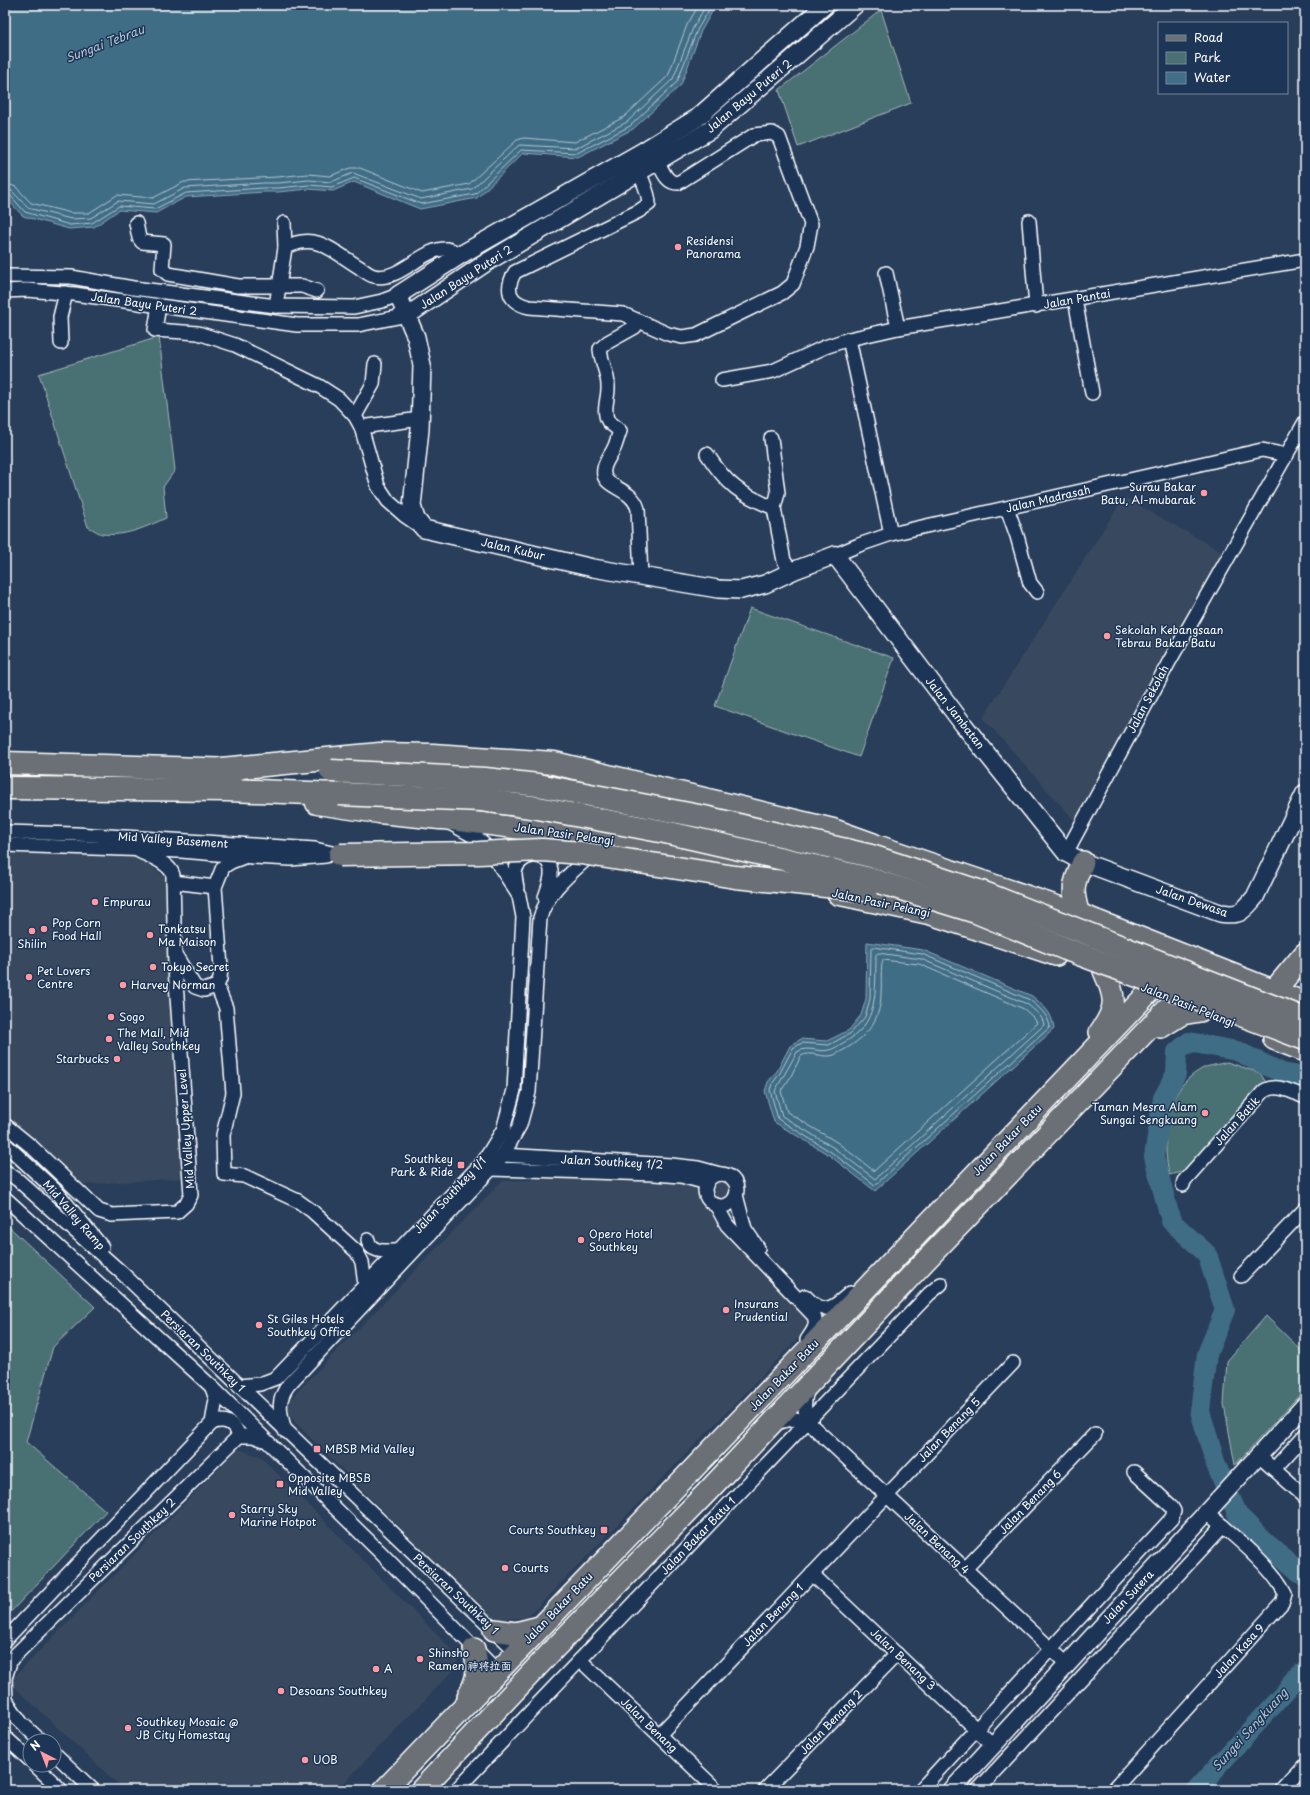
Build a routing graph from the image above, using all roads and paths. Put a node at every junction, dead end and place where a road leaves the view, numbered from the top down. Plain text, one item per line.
1 (825, 5) edge
2 (855, 5) edge
3 (640, 153) junction
4 (658, 162) junction
5 (639, 173) junction
6 (1029, 220) dead end
7 (136, 223) dead end
8 (284, 223) dead end
9 (285, 248) junction
10 (462, 254) junction
11 (1305, 260) edge
12 (886, 273) dead end
13 (5, 276) edge
14 (280, 287) junction
15 (5, 291) edge
16 (318, 291) dead end
17 (66, 294) junction
18 (398, 295) junction
19 (1074, 299) junction
20 (159, 305) junction
21 (276, 306) junction
22 (1036, 306) junction
23 (408, 316) junction
24 (635, 327) dead end
25 (898, 328) junction
26 (849, 339) junction
27 (61, 343) dead end
28 (375, 364) dead end
29 (722, 380) dead end
30 (1092, 393) dead end
31 (420, 419) junction
32 (358, 422) junction
33 (1305, 422) edge
34 (771, 438) dead end
35 (707, 454) dead end
36 (1287, 455) junction
37 (774, 508) junction
38 (1007, 508) junction
39 (424, 529) junction
40 (891, 534) junction
41 (835, 555) junction
42 (795, 570) junction
43 (641, 577) junction
44 (1038, 592) dead end
45 (5, 763) edge
46 (221, 770) junction
47 (5, 788) edge
48 (227, 790) junction
49 (1305, 793) edge
50 (440, 818) junction
51 (5, 832) edge
52 (610, 840) junction
53 (872, 844) joint
54 (5, 845) edge
55 (137, 850) junction
56 (340, 855) junction
57 (245, 857) junction
58 (1075, 858) junction
59 (173, 882) junction
60 (215, 886) junction
61 (921, 895) junction
62 (519, 896) junction
63 (543, 906) junction
64 (1078, 914) junction
65 (1172, 951) junction
66 (175, 954) junction
67 (1305, 954) edge
68 (1196, 960) junction
69 (1104, 971) junction
70 (217, 986) junction
71 (1151, 990) junction
72 (1273, 992) junction
73 (1175, 1001) junction
74 (1305, 1005) edge
75 (1200, 1011) junction
76 (1305, 1018) edge
77 (1253, 1030) junction
78 (1299, 1044) edge
79 (1131, 1049) junction
80 (1074, 1068) junction
81 (1305, 1097) edge
82 (5, 1125) edge
83 (5, 1144) edge
84 (503, 1155) junction
85 (491, 1169) junction
86 (5, 1171) edge
87 (720, 1174) junction
88 (707, 1182) junction
89 (1183, 1185) dead end
90 (736, 1195) junction
91 (5, 1198) edge
92 (716, 1205) junction
93 (1305, 1208) edge
94 (368, 1240) dead end
95 (397, 1251) junction
96 (881, 1272) junction
97 (122, 1273) junction
98 (1241, 1276) dead end
99 (941, 1284) dead end
100 (365, 1285) junction
101 (1013, 1363) dead end
102 (812, 1381) junction
103 (774, 1385) junction
104 (240, 1386) junction
105 (212, 1387) junction
106 (1305, 1405) edge
107 (808, 1422) junction
108 (212, 1423) junction
109 (772, 1424) junction
110 (285, 1431) junction
111 (1095, 1434) dead end
112 (1305, 1435) edge
113 (239, 1436) junction
114 (266, 1441) junction
115 (1254, 1461) junction
116 (1274, 1469) junction
117 (1134, 1472) dead end
118 (886, 1496) junction
119 (1305, 1497) edge
120 (1206, 1512) junction
121 (1222, 1526) junction
122 (395, 1537) junction
123 (380, 1552) junction
124 (965, 1569) junction
125 (812, 1574) junction
126 (540, 1627) junction
127 (494, 1630) junction
128 (5, 1640) edge
129 (474, 1649) junction
130 (1050, 1649) junction
131 (553, 1650) junction
132 (897, 1654) junction
133 (580, 1660) junction
134 (517, 1661) junction
135 (8, 1662) edge
136 (1067, 1664) junction
137 (497, 1671) junction
138 (463, 1707) junction
139 (5, 1708) edge
140 (498, 1708) junction
141 (20, 1721) junction
142 (976, 1729) junction
143 (33, 1733) edge
144 (659, 1735) junction
145 (7, 1740) edge
146 (993, 1745) junction
147 (22, 1753) edge
148 (62, 1761) edge
149 (1305, 1766) edge
150 (43, 1773) edge
151 (61, 1790) edge
152 (93, 1790) edge
153 (384, 1790) edge
154 (421, 1790) edge
155 (456, 1790) edge
156 (717, 1790) edge
157 (765, 1790) edge
158 (920, 1790) edge
159 (952, 1790) edge
160 (978, 1790) edge
161 (1113, 1790) edge
162 (1282, 1790) edge

1 - 3 street, Jalan Bayu Puteri 2
2 - 4 street, Jalan Bayu Puteri 2
3 - 5 street
3 - 10 street, Jalan Bayu Puteri 2
4 - 5 street, Jalan Bayu Puteri 2
4 - 5 street
5 - 23 street, Jalan Bayu Puteri 2
6 - 22 street
7 - 14 street
8 - 9 street
9 - 10 street
9 - 14 street
10 - 18 street, Jalan Bayu Puteri 2
11 - 19 street, Jalan Pantai
12 - 25 street
13 - 21 street, Jalan Bayu Puteri 2
14 - 16 street
14 - 21 street
15 - 17 street, Jalan Bayu Puteri 2
17 - 20 street, Jalan Bayu Puteri 2
17 - 27 street
18 - 21 street, Jalan Bayu Puteri 2
18 - 23 street
19 - 22 street, Jalan Pantai
19 - 30 street
20 - 23 street, Jalan Bayu Puteri 2
20 - 32 street
22 - 25 street, Jalan Pantai
23 - 31 street
24 - 43 street
25 - 26 street, Jalan Pantai
26 - 29 street, Jalan Pantai
26 - 40 street
28 - 32 street
31 - 32 street
31 - 39 street
32 - 39 street
33 - 36 street, Jalan Sekolah
34 - 37 street
35 - 37 street
36 - 38 street, Jalan Madrasah
36 - 58 street, Jalan Sekolah
37 - 42 street
38 - 40 street, Jalan Madrasah
38 - 44 street
39 - 43 street, Jalan Kubur
40 - 41 street, Jalan Madrasah
41 - 42 street, Jalan Kubur
41 - 58 street, Jalan Jambatan
42 - 43 street, Jalan Kubur
45 - 46 highway
46 - 53 highway
46 - 76 highway, bridge
47 - 48 highway
48 - 50 highway
48 - 61 highway, bridge
49 - 58 street, Jalan Dewasa
50 - 52 main road, Jalan Pasir Pelangi
50 - 62 street, Jalan Southkey 1/1
51 - 56 street, Mid Valley Basement
52 - 63 street, Jalan Southkey 1/1
52 - 69 main road, Jalan Pasir Pelangi
53 - 64 main road
54 - 55 street, Mid Valley Upper Level
55 - 57 street, Mid Valley Upper Level
55 - 59 street, Mid Valley Upper Level
56 - 57 street, Mid Valley Upper Level
56 - 61 highway, bridge
57 - 60 street, Mid Valley Upper Level
58 - 64 main road
59 - 60 street
59 - 66 street, Mid Valley Upper Level
60 - 70 street, Mid Valley Upper Level
61 - 78 highway, bridge
62 - 63 street
62 - 95 street, Jalan Southkey 1/1
63 - 84 street, Jalan Southkey 1/1
64 - 65 main road
65 - 68 main road
65 - 71 main road, Jalan Bakar Batu
66 - 70 street, Mid Valley Upper Level
66 - 82 street, Mid Valley Upper Level
67 - 72 highway
68 - 72 main road
68 - 73 main road
69 - 71 main road, Jalan Pasir Pelangi
69 - 80 main road
70 - 100 street
71 - 73 main road, Jalan Pasir Pelangi
71 - 80 main road, Jalan Bakar Batu
72 - 74 main road
72 - 77 highway
73 - 75 main road, Jalan Pasir Pelangi
73 - 79 main road
74 - 78 highway
75 - 77 main road, Jalan Pasir Pelangi
75 - 79 main road
77 - 78 main road, Jalan Pasir Pelangi
79 - 102 main road
80 - 96 main road, Jalan Bakar Batu
81 - 89 street, Jalan Batik
83 - 97 street, Mid Valley Ramp
84 - 85 street, Jalan Southkey 1/1
84 - 87 street, Jalan Southkey 1/2
85 - 88 street, Jalan Southkey 1/2
85 - 110 street, Jalan Southkey 1/1
86 - 97 street, Persiaran Southkey 1
87 - 88 street
87 - 90 street
88 - 92 street
90 - 92 street
90 - 96 street
91 - 105 street, Persiaran Southkey 1
92 - 103 street
93 - 98 street
94 - 95 street
95 - 100 street, Jalan Southkey 1/1
96 - 103 main road, Jalan Bakar Batu
97 - 104 street, Persiaran Southkey 1
99 - 107 street, Jalan Bakar Batu 1
100 - 104 street, Jalan Southkey 1/1
101 - 118 street, Jalan Benang 5
102 - 107 street
102 - 109 main road
103 - 126 main road, Jalan Bakar Batu
104 - 110 street, Persiaran Southkey 1
105 - 108 street
105 - 114 street, Persiaran Southkey 1
106 - 115 street, Jalan Sutera
107 - 109 street
107 - 118 street, Jalan Benang 4
107 - 133 street, Jalan Bakar Batu 1
108 - 113 street
108 - 128 street, Persiaran Southkey 2
109 - 131 main road
110 - 122 street, Persiaran Southkey 1
111 - 124 street, Jalan Benang 6
112 - 116 street
113 - 114 street
113 - 135 street, Persiaran Southkey 2
114 - 123 street, Persiaran Southkey 1
115 - 116 street
115 - 120 street, Jalan Sutera
116 - 119 street
117 - 130 street, Jalan Sutera
118 - 124 street, Jalan Benang 4
118 - 125 street, Jalan Benang 1
120 - 121 street, Jalan Kasa 9
120 - 136 street, Jalan Sutera
121 - 160 street, Jalan Sutera
121 - 161 street, Jalan Kasa 9
122 - 123 street
122 - 127 street, Persiaran Southkey 1
123 - 129 street, Persiaran Southkey 1
124 - 130 street, Jalan Benang 4
125 - 132 street, Jalan Benang 3
125 - 144 street, Jalan Benang 1
126 - 127 main road
126 - 134 main road, Jalan Bakar Batu
127 - 134 street, Persiaran Southkey 1
129 - 137 street, Persiaran Southkey 1
129 - 138 main road
130 - 136 street, Jalan Benang 4
130 - 142 street, Jalan Sutera
131 - 134 main road
131 - 140 main road
132 - 142 street, Jalan Benang 3
132 - 157 street, Jalan Benang 2
133 - 144 street, Jalan Benang
133 - 155 street, Jalan Bakar Batu 1
134 - 137 main road
134 - 140 main road
135 - 141 street
136 - 146 street, Jalan Sutera
137 - 138 main road
138 - 153 main road
139 - 141 street
140 - 154 main road
141 - 143 street
142 - 146 street, Jalan Benang 3
142 - 158 street, Jalan Sutera
144 - 156 street, Jalan Benang
145 - 147 street
146 - 159 street, Jalan Sutera
148 - 152 street
149 - 162 street
150 - 151 street

